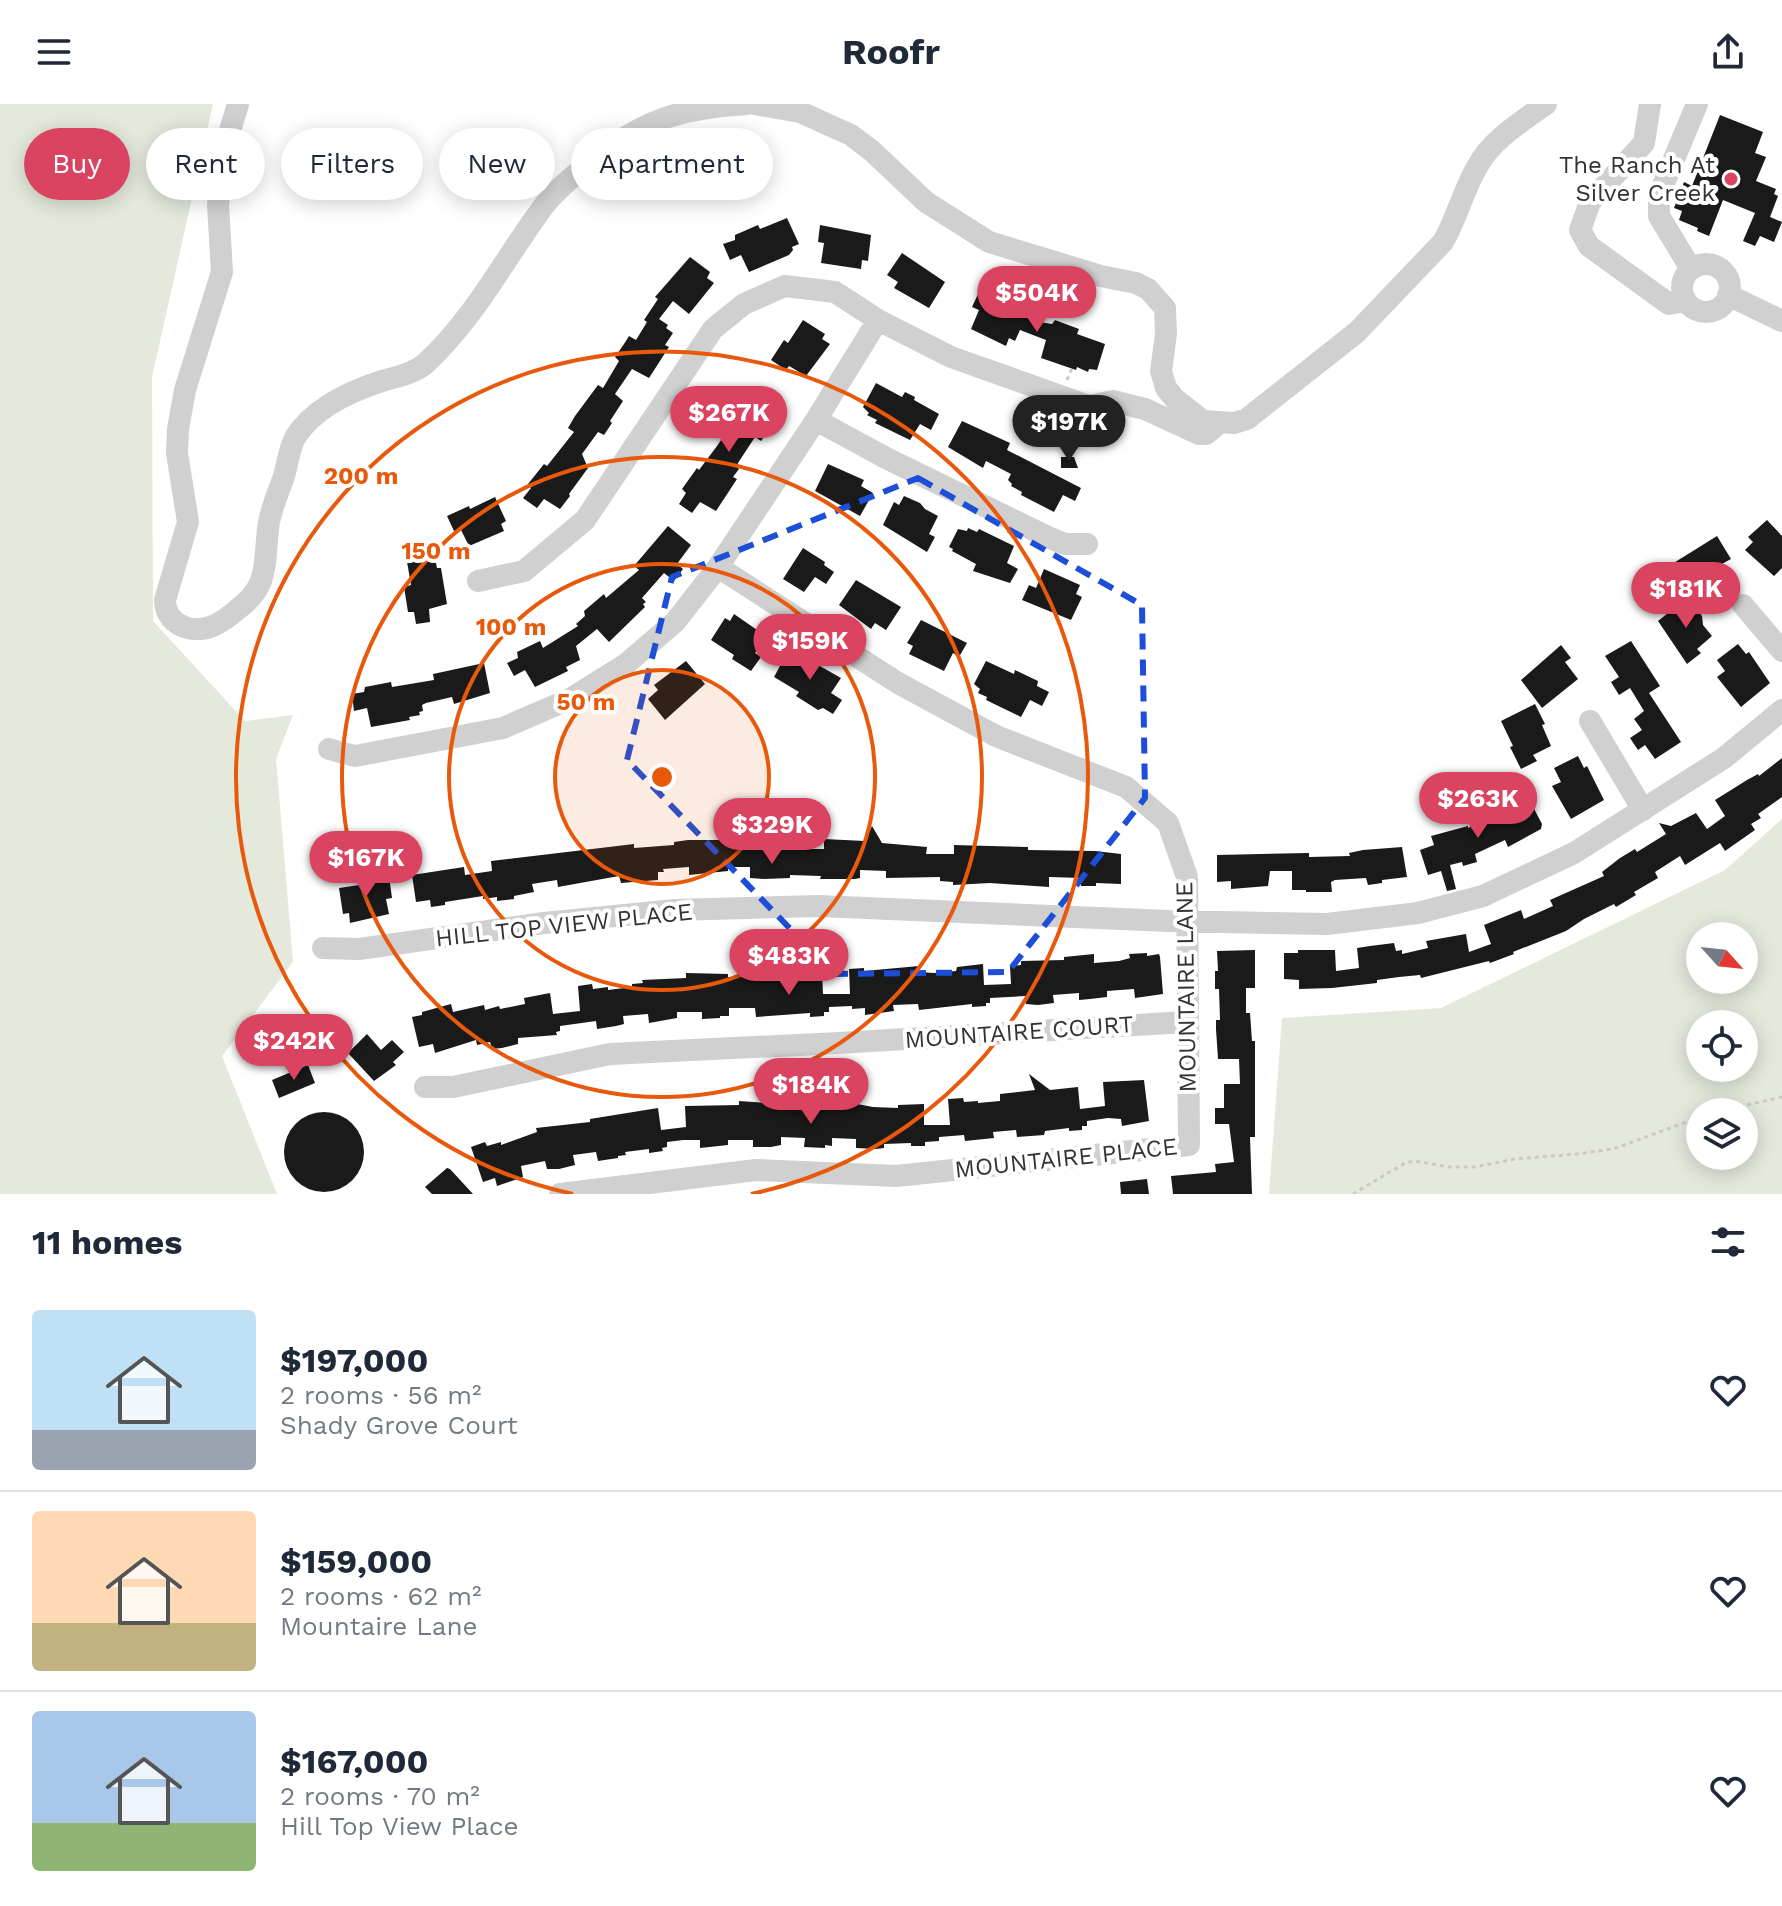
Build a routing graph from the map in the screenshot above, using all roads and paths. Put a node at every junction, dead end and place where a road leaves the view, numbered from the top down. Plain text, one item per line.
1 (238, 104) edge
2 (747, 104) edge
3 (1546, 104) edge
4 (1650, 104) edge
5 (1697, 104) edge
6 (767, 105) edge
7 (1691, 269) junction
8 (1728, 295) junction
9 (1685, 301) junction
10 (878, 320) junction
11 (1782, 321) edge
12 (1072, 368) dead end
13 (1066, 384) dead end
14 (816, 420) junction
15 (1219, 423) junction
16 (1087, 544) dead end
17 (718, 567) junction
18 (478, 581) dead end
19 (1743, 605) dead end
20 (1782, 651) edge
21 (1782, 710) edge
22 (1590, 721) dead end
23 (329, 749) dead end
24 (1643, 810) junction
25 (1188, 921) junction
26 (323, 948) dead end
27 (1186, 1022) junction
28 (425, 1087) dead end
29 (1782, 1097) edge
30 (1758, 1102) edge
31 (1686, 1122) edge
32 (1189, 1145) joint
33 (560, 1194) edge
34 (1353, 1194) edge

1 - 2 street
3 - 15 street
4 - 9 street
5 - 7 street
6 - 15 street
7 - 8 street
7 - 9 street
8 - 9 street
8 - 11 street
10 - 14 street
10 - 15 street
10 - 18 street
12 - 13 path
14 - 16 street
14 - 17 street
17 - 23 street
17 - 25 street, MOUNTAIRE LANE
19 - 20 street
21 - 24 street, HILL TOP VIEW PLACE
22 - 24 street
24 - 25 street, HILL TOP VIEW PLACE
25 - 26 street, HILL TOP VIEW PLACE
25 - 27 street, MOUNTAIRE LANE
27 - 28 street, MOUNTAIRE COURT
27 - 32 street, MOUNTAIRE LANE
29 - 30 path
31 - 34 path
32 - 33 street, MOUNTAIRE PLACE

